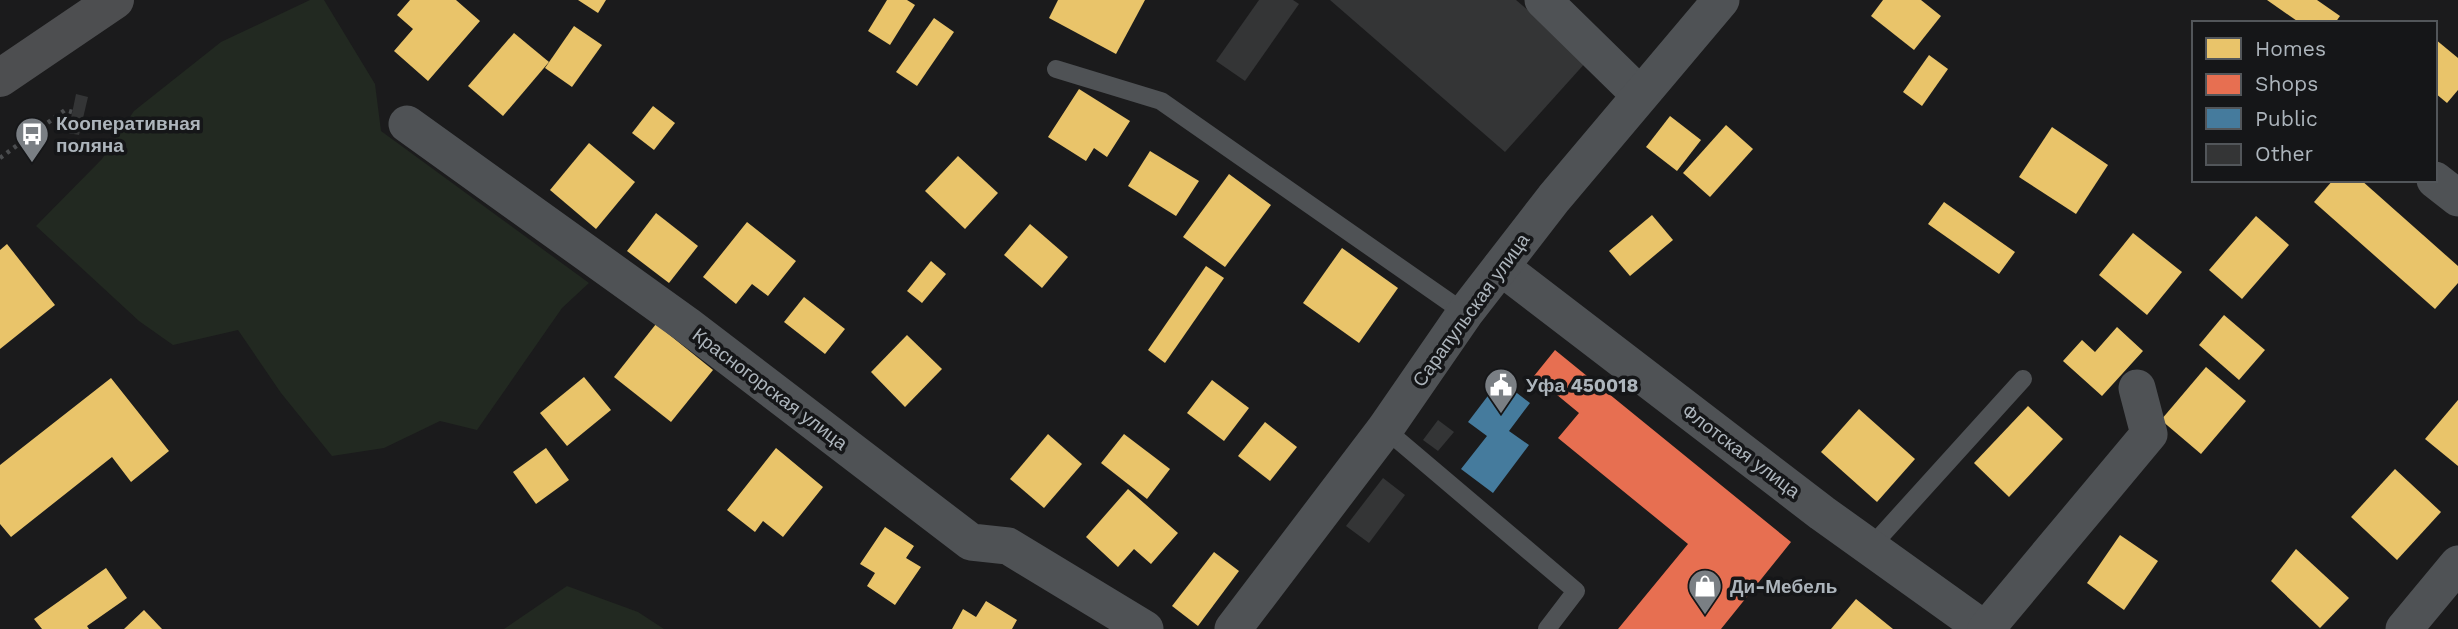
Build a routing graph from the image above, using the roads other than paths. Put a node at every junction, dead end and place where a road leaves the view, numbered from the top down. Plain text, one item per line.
1 (115, 0) edge
2 (1543, 0) edge
3 (1721, 0) edge
4 (1056, 69) dead end
5 (0, 78) edge
6 (1640, 95) junction
7 (407, 124) dead end
8 (2437, 182) edge
9 (2458, 198) edge
10 (1501, 267) junction
11 (1465, 313) junction
12 (2023, 379) dead end
13 (2137, 388) dead end
14 (1385, 429) junction
15 (1869, 549) junction
16 (2458, 564) edge
17 (1145, 629) edge
18 (1233, 629) edge
19 (1547, 629) edge
20 (1985, 629) edge
21 (2404, 629) edge

1 - 5 main road
2 - 6 street
3 - 6 street, Сарапульская улица
4 - 11 lane
6 - 10 street, Сарапульская улица
7 - 17 street, Красногорская улица
8 - 9 street
10 - 11 street, Сарапульская улица
10 - 15 street, Флотская улица
11 - 14 street, Сарапульская улица
12 - 15 lane
13 - 20 street
14 - 18 street, Сарапульская улица
14 - 19 lane
15 - 20 street, Флотская улица
16 - 21 street

